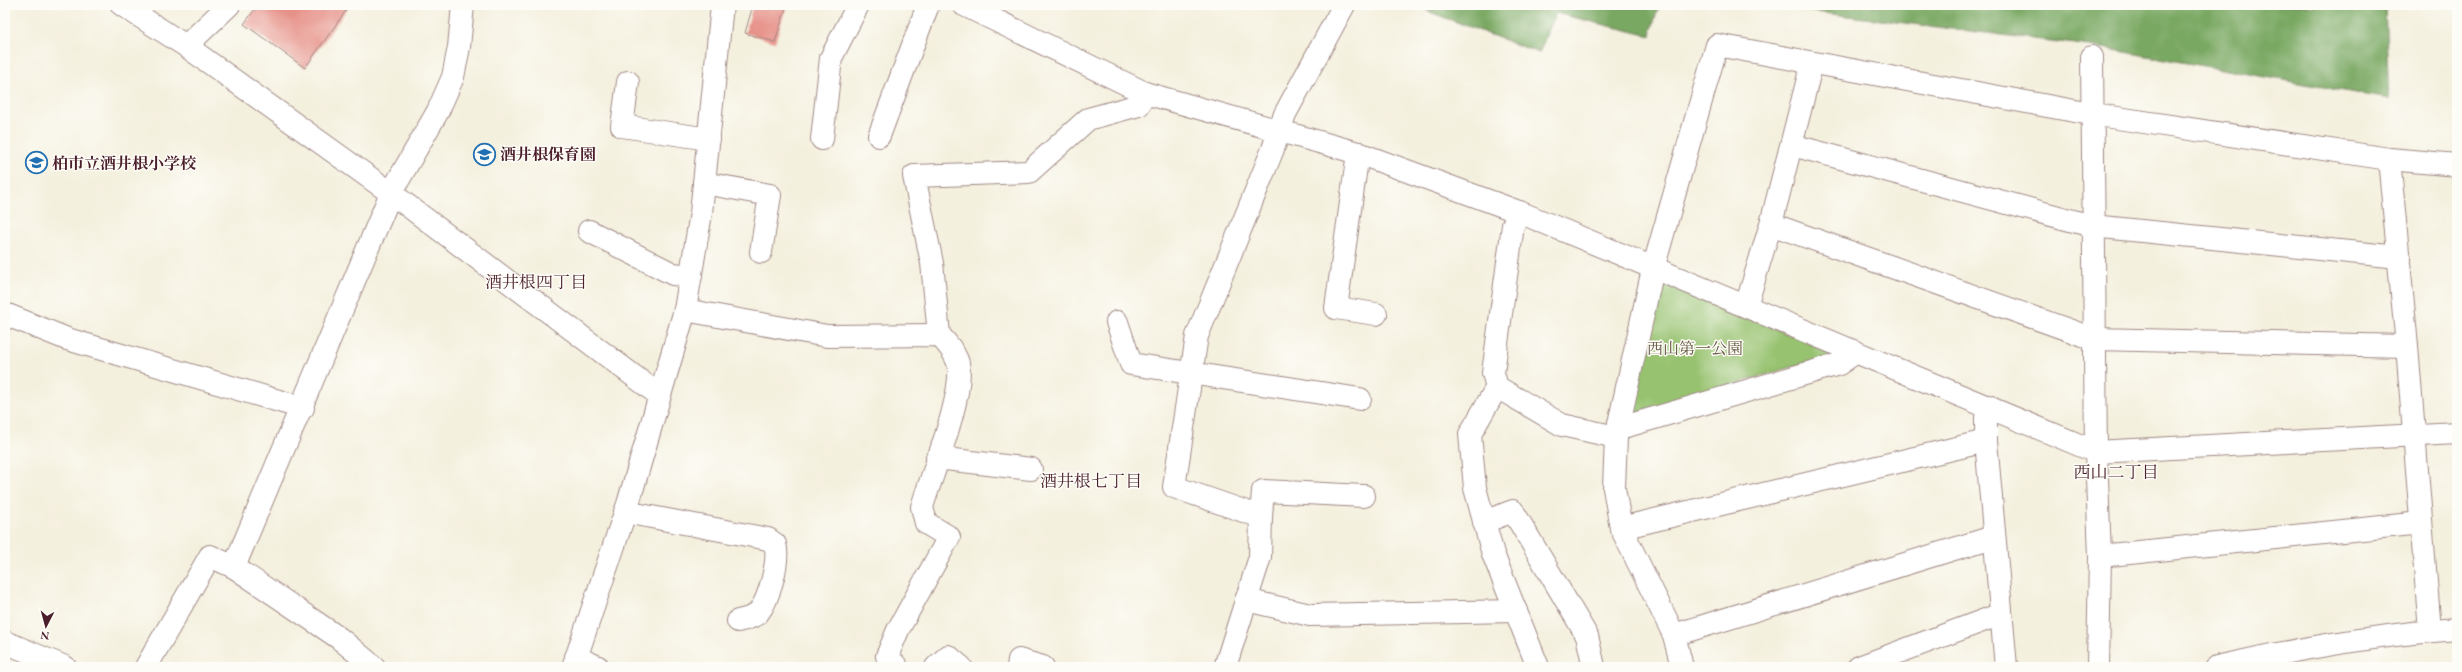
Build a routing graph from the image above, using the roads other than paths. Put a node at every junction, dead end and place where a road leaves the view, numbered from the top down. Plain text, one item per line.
1 (122, 5) edge
2 (229, 5) edge
3 (462, 5) edge
4 (722, 5) edge
5 (858, 5) edge
6 (928, 5) edge
7 (964, 5) edge
8 (1344, 5) edge
9 (186, 46) junction
10 (2092, 57) dead end
11 (1812, 63) junction
12 (628, 82) dead end
13 (1145, 93) junction
14 (2091, 114) junction
15 (1278, 130) junction
16 (879, 136) dead end
17 (709, 139) junction
18 (822, 139) dead end
19 (1792, 145) junction
20 (1358, 153) junction
21 (2389, 159) junction
22 (2457, 165) edge
23 (704, 183) junction
24 (391, 193) junction
25 (1519, 212) junction
26 (1771, 224) junction
27 (2092, 226) junction
28 (588, 231) dead end
29 (761, 252) dead end
30 (2399, 257) junction
31 (1653, 269) junction
32 (690, 276) junction
33 (1746, 306) junction
34 (685, 310) junction
35 (5, 314) edge
36 (1376, 314) dead end
37 (1117, 322) dead end
38 (939, 335) junction
39 (2094, 340) junction
40 (2407, 346) junction
41 (1856, 352) junction
42 (1191, 374) junction
43 (1497, 387) junction
44 (659, 395) junction
45 (1360, 399) dead end
46 (1989, 406) junction
47 (303, 408) junction
48 (1617, 430) junction
49 (2457, 433) edge
50 (2414, 436) junction
51 (1986, 441) junction
52 (2096, 452) junction
53 (937, 458) junction
54 (1031, 469) dead end
55 (1364, 496) dead end
56 (625, 512) junction
57 (1261, 517) junction
58 (1484, 522) junction
59 (2421, 523) junction
60 (1621, 528) junction
61 (1993, 537) junction
62 (2100, 556) junction
63 (234, 567) junction
64 (1246, 600) junction
65 (1516, 611) junction
66 (2001, 614) junction
67 (738, 621) dead end
68 (2457, 629) edge
69 (2430, 631) junction
70 (1674, 635) junction
71 (5, 642) edge
72 (575, 662) edge
73 (65, 667) edge
74 (146, 667) edge
75 (374, 667) edge
76 (598, 667) edge
77 (897, 667) edge
78 (936, 667) edge
79 (961, 667) edge
80 (1018, 667) edge
81 (1043, 667) edge
82 (1225, 667) edge
83 (1538, 667) edge
84 (1594, 667) edge
85 (1682, 667) edge
86 (1859, 667) edge
87 (2006, 667) edge
88 (2098, 667) edge
89 (2217, 667) edge

1 - 9 street
2 - 9 street
3 - 24 street
4 - 17 street
5 - 18 street
6 - 16 street
7 - 13 street
8 - 15 street
9 - 24 street
10 - 14 street
11 - 14 street
11 - 19 street
11 - 31 street
12 - 17 street
13 - 15 street
13 - 38 street
14 - 21 street
14 - 27 street
15 - 20 street
15 - 42 street
17 - 23 street
19 - 26 street
19 - 27 street
20 - 25 street
20 - 36 street
21 - 22 street
21 - 30 street
23 - 29 street
23 - 32 street
24 - 44 street
24 - 47 street
25 - 31 street
25 - 43 street
26 - 33 street
26 - 39 street
27 - 30 street
27 - 39 street
28 - 32 street
30 - 40 street
31 - 33 street
31 - 48 street
32 - 34 street
33 - 41 street
34 - 38 street
34 - 44 street
35 - 47 street
37 - 42 street
38 - 53 street
39 - 40 street
39 - 52 street
40 - 50 street
41 - 46 street
41 - 48 street
42 - 45 street
42 - 57 street
43 - 48 street
43 - 58 street
44 - 56 street
46 - 51 street
46 - 52 street
47 - 63 street
48 - 60 street
49 - 50 street
50 - 52 street
50 - 59 street
51 - 60 street
51 - 61 street
52 - 62 street
53 - 54 street
53 - 77 street
55 - 57 street
56 - 67 street
56 - 72 street
57 - 64 street
58 - 65 street
58 - 84 street
59 - 62 street
59 - 69 street
60 - 70 street
61 - 66 street
61 - 70 street
62 - 88 street
63 - 74 street
63 - 75 street
64 - 65 street
64 - 82 street
65 - 83 street
66 - 86 street
66 - 87 street
68 - 69 street
69 - 89 street
70 - 85 street
71 - 73 street
72 - 76 street
78 - 79 street
80 - 81 street

